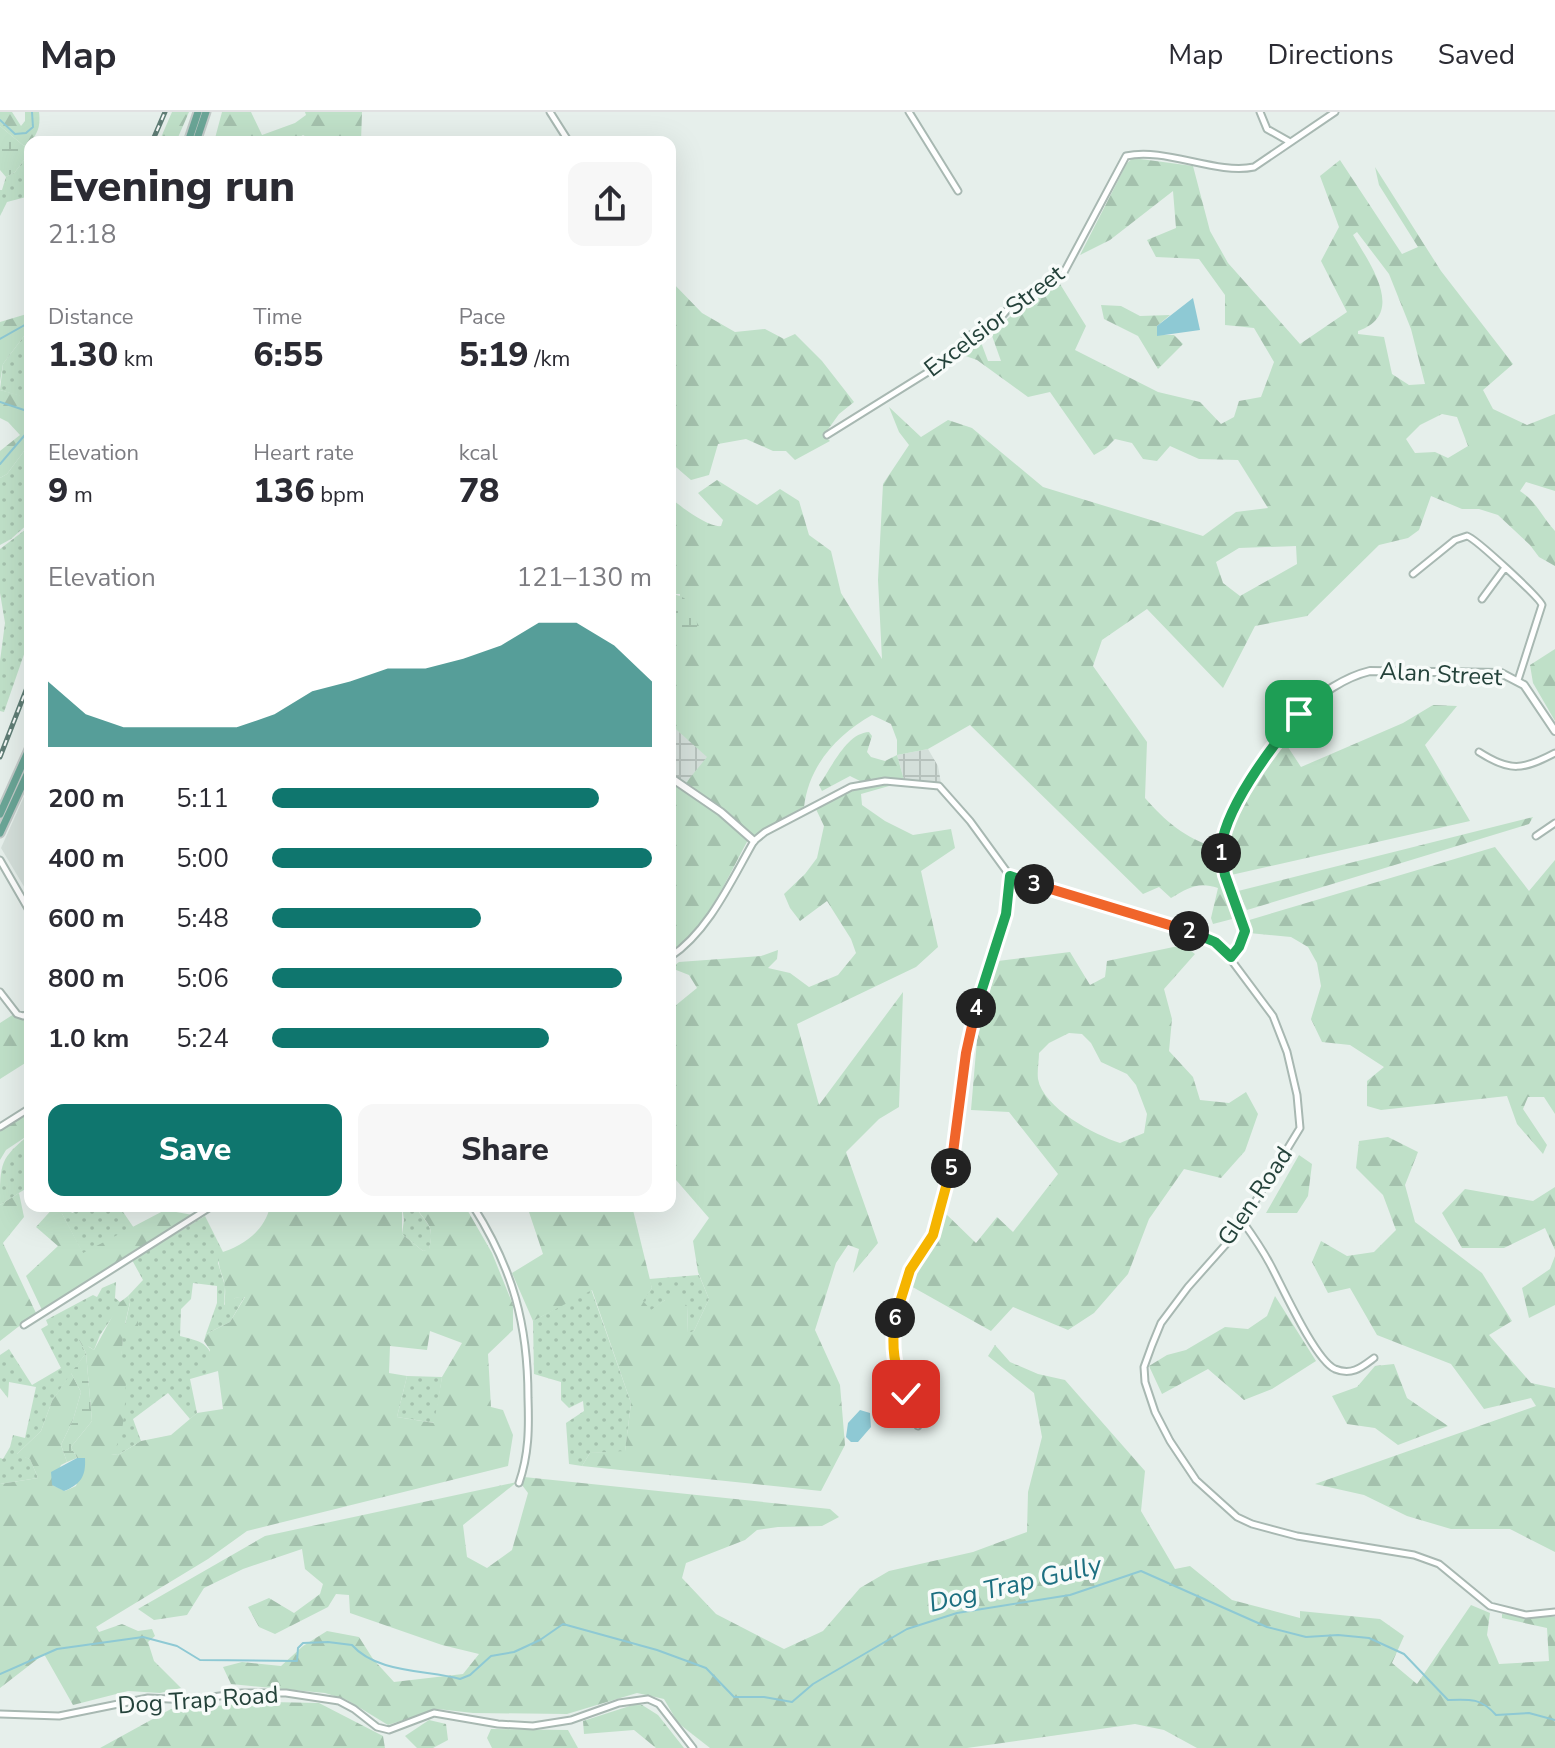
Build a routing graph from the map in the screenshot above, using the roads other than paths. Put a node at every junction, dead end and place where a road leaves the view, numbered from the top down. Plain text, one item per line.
1 (198, 112) edge
2 (206, 112) edge
3 (550, 112) edge
4 (909, 112) edge
5 (1260, 112) edge
6 (1335, 112) edge
7 (190, 136) edge
8 (198, 136) edge
9 (565, 136) edge
10 (1290, 142) junction
11 (958, 191) dead end
12 (827, 435) dead end
13 (1504, 569) junction
14 (1413, 574) dead end
15 (1482, 599) dead end
16 (1518, 680) junction
17 (1555, 731) edge
18 (1479, 752) dead end
19 (1555, 753) edge
20 (24, 760) edge
21 (24, 781) edge
22 (676, 781) edge
23 (0, 814) edge
24 (1555, 823) edge
25 (0, 833) edge
26 (1536, 836) dead end
27 (754, 841) junction
28 (0, 860) edge
29 (0, 867) edge
30 (1010, 876) junction
31 (9, 879) junction
32 (24, 903) edge
33 (676, 953) edge
34 (1231, 957) junction
35 (0, 992) edge
36 (24, 1015) edge
37 (24, 1112) edge
38 (0, 1127) edge
39 (203, 1212) edge
40 (477, 1212) edge
41 (1243, 1222) junction
42 (24, 1325) dead end
43 (1374, 1358) dead end
44 (918, 1426) dead end
45 (519, 1483) dead end
46 (1555, 1612) edge
47 (0, 1714) edge
48 (693, 1748) edge

1 - 7 main road
2 - 8 main road
3 - 9 street
4 - 11 street
5 - 10 street
6 - 10 street, Excelsior Street
10 - 12 street, Excelsior Street
13 - 14 street
13 - 15 street
13 - 16 street
16 - 17 street, Alan Street
16 - 34 street, Alan Street
18 - 19 street
20 - 23 main road
21 - 25 main road
22 - 27 street
24 - 26 street
27 - 30 street
27 - 33 street
28 - 31 street
29 - 31 street
30 - 34 street, Glen Road
30 - 44 street
31 - 32 street
34 - 41 street, Glen Road
35 - 36 street
37 - 38 street
39 - 42 street
40 - 45 street
41 - 43 street
41 - 46 street, Glen Road
47 - 48 street, Dog Trap Road

